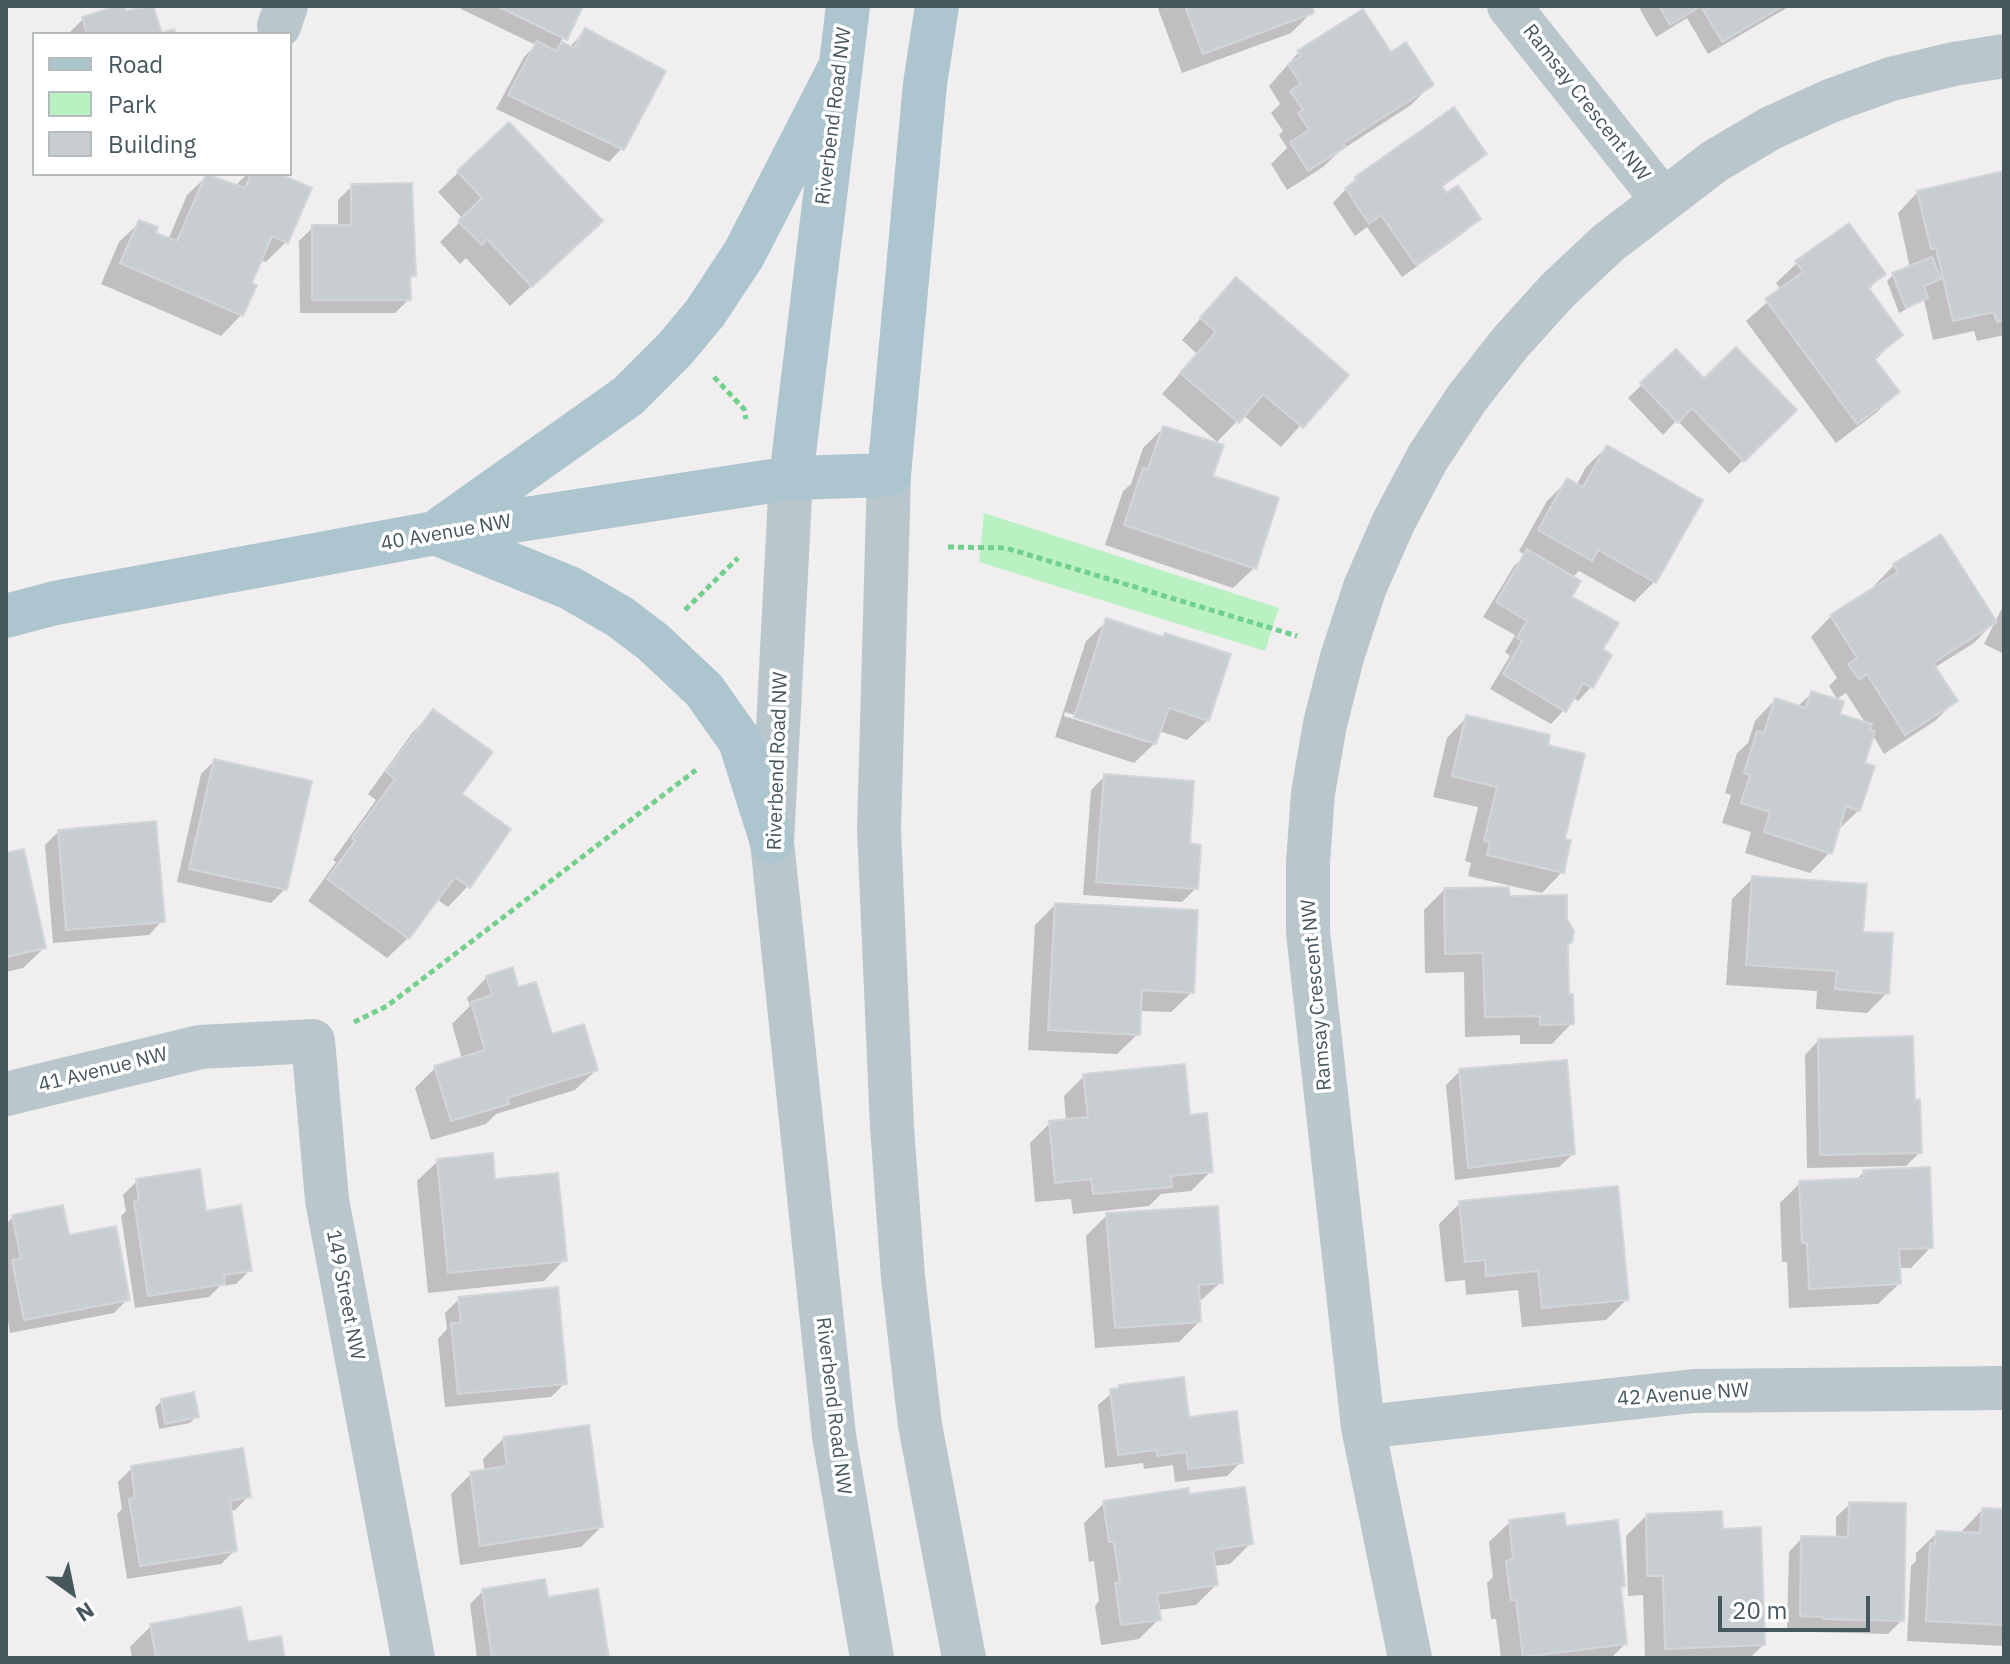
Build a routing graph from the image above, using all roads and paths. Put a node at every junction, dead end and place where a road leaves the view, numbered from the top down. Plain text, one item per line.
1 (848, 6) edge
2 (937, 6) edge
3 (1509, 6) edge
4 (2004, 56) edge
5 (838, 71) junction
6 (1663, 200) junction
7 (712, 374) dead end
8 (748, 427) dead end
9 (889, 475) junction
10 (791, 478) junction
11 (435, 533) junction
12 (948, 547) dead end
13 (748, 558) dead end
14 (683, 612) dead end
15 (6, 616) edge
16 (1342, 657) junction
17 (696, 770) dead end
18 (772, 842) junction
19 (313, 1041) junction
20 (6, 1094) edge
21 (2004, 1388) edge
22 (1363, 1427) junction
23 (413, 1658) edge
24 (872, 1658) edge
25 (964, 1658) edge
26 (1410, 1658) edge

1 - 5 main road, Riverbend Road NW
2 - 9 main road
3 - 6 street, Ramsay Crescent NW
4 - 6 street, Ramsay Crescent NW
5 - 10 main road, Riverbend Road NW
5 - 11 main road
6 - 16 street, Ramsay Crescent NW
7 - 8 path
9 - 10 main road, 40 Avenue NW
9 - 25 street
10 - 11 main road, 40 Avenue NW
10 - 18 street, Riverbend Road NW
11 - 15 main road, 40 Avenue NW
11 - 18 main road
12 - 16 path
13 - 14 path
16 - 22 street, Ramsay Crescent NW
17 - 19 path
18 - 24 street, Riverbend Road NW
19 - 20 street, 41 Avenue NW
19 - 23 street, 149 Street NW
21 - 22 street, 42 Avenue NW
22 - 26 street, Ramsay Crescent NW

